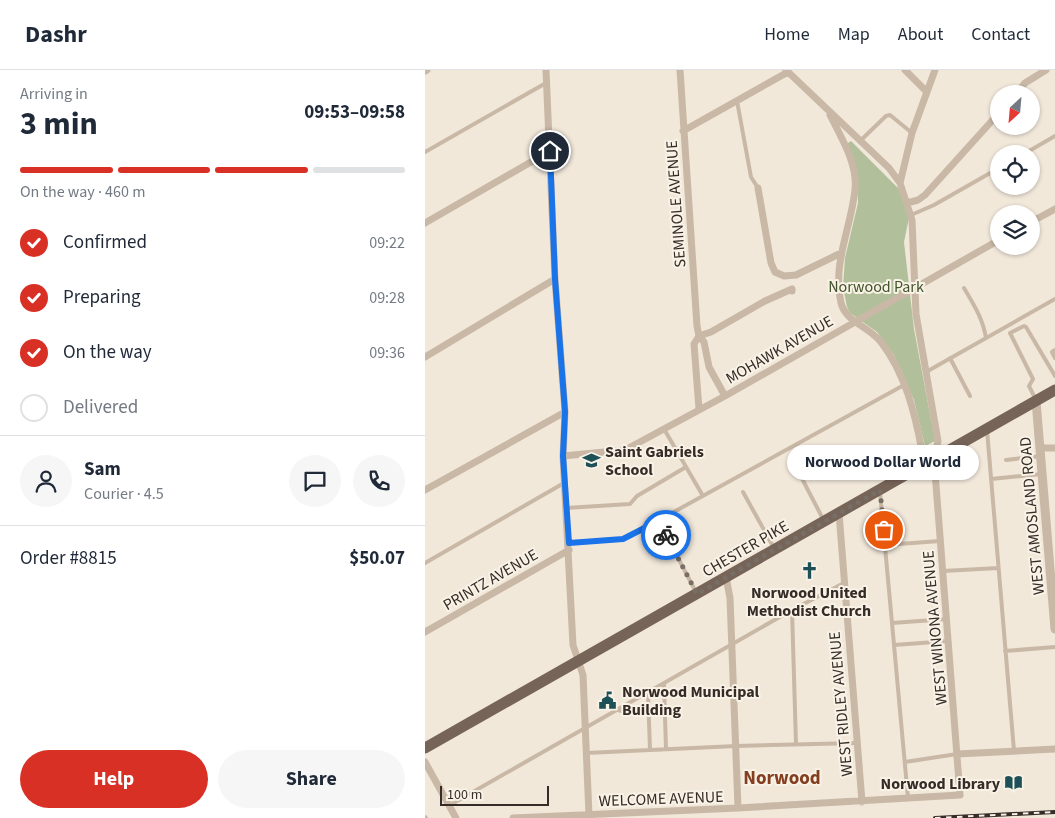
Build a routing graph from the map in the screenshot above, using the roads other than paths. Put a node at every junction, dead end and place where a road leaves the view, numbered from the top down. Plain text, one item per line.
1 (545, 70) edge
2 (680, 70) edge
3 (935, 70) edge
4 (1046, 70) edge
5 (787, 71) edge
6 (908, 71) edge
7 (546, 83) junction
8 (1023, 85) edge
9 (926, 91) junction
10 (737, 100) junction
11 (828, 110) junction
12 (990, 122) edge
13 (683, 131) junction
14 (912, 133) junction
15 (1055, 136) edge
16 (860, 141) junction
17 (1040, 145) edge
18 (550, 151) junction
19 (425, 152) edge
20 (990, 173) edge
21 (900, 183) junction
22 (758, 188) joint
23 (907, 203) junction
24 (1055, 209) edge
25 (911, 215) junction
26 (1040, 217) edge
27 (425, 223) edge
28 (990, 245) edge
29 (841, 253) junction
30 (555, 279) junction
31 (914, 288) junction
32 (964, 288) dead end
33 (791, 291) dead end
34 (1055, 299) edge
35 (855, 322) junction
36 (1007, 326) junction
37 (1010, 332) junction
38 (699, 336) junction
39 (986, 338) junction
40 (1055, 350) edge
41 (425, 357) edge
42 (950, 358) junction
43 (1055, 358) edge
44 (925, 372) junction
45 (1055, 376) edge
46 (904, 385) junction
47 (1055, 390) edge
48 (725, 396) junction
49 (970, 396) dead end
50 (1037, 401) junction
51 (699, 409) junction
52 (565, 412) junction
53 (664, 429) junction
54 (987, 429) junction
55 (1055, 448) edge
56 (1041, 452) junction
57 (563, 456) junction
58 (934, 459) junction
59 (1006, 460) dead end
60 (686, 467) junction
61 (795, 467) dead end
62 (1042, 474) junction
63 (991, 479) junction
64 (565, 482) junction
65 (425, 490) edge
66 (880, 490) junction
67 (743, 492) dead end
68 (703, 496) junction
69 (566, 508) junction
70 (839, 513) junction
71 (660, 520) junction
72 (824, 521) junction
73 (940, 541) junction
74 (885, 545) junction
75 (569, 546) junction
76 (775, 550) junction
77 (1052, 560) edge
78 (425, 563) edge
79 (998, 568) junction
80 (943, 572) junction
81 (726, 577) junction
82 (844, 583) junction
83 (697, 594) junction
84 (791, 610) junction
85 (947, 619) junction
86 (892, 623) junction
87 (1055, 629) edge
88 (425, 632) edge
89 (948, 641) junction
90 (732, 646) junction
91 (894, 646) junction
92 (1055, 647) edge
93 (1005, 651) junction
94 (578, 660) junction
95 (664, 684) junction
96 (648, 694) junction
97 (618, 710) junction
98 (648, 713) junction
99 (585, 729) junction
100 (857, 743) junction
101 (796, 744) junction
102 (736, 746) junction
103 (425, 748) edge
104 (666, 749) junction
105 (1055, 749) edge
106 (650, 750) junction
107 (1014, 752) junction
108 (586, 753) junction
109 (957, 754) junction
110 (425, 762) edge
111 (905, 762) junction
112 (961, 795) joint
113 (908, 799) junction
114 (862, 802) junction
115 (449, 805) junction
116 (738, 808) junction
117 (589, 815) junction
118 (456, 818) edge
119 (513, 818) edge

1 - 7 street
2 - 13 street, SEMINOLE AVENUE
3 - 9 street
4 - 8 street
5 - 10 street
5 - 11 street
6 - 9 street
7 - 18 street
7 - 19 lane
9 - 14 street
10 - 13 street
10 - 22 lane
11 - 16 street
11 - 29 street
12 - 23 street
13 - 38 street, SEMINOLE AVENUE
14 - 16 lane
14 - 21 street
15 - 17 lane
16 - 21 street
18 - 27 street
18 - 30 street
20 - 25 lane
21 - 23 street, WEST WINONA AVENUE
22 - 29 street
23 - 25 street, WEST WINONA AVENUE
24 - 26 street
25 - 31 street, WEST WINONA AVENUE
28 - 31 street, MOHAWK AVENUE
29 - 35 street
30 - 41 street
30 - 52 street
31 - 35 street, MOHAWK AVENUE
31 - 44 street, WEST WINONA AVENUE
32 - 39 lane
33 - 38 street
34 - 36 lane
35 - 46 street
35 - 48 street, MOHAWK AVENUE
36 - 37 lane
36 - 39 lane
37 - 45 lane
37 - 50 lane
38 - 48 street, SEMINOLE AVENUE
38 - 51 street, SEMINOLE AVENUE
39 - 42 lane
40 - 43 lane
42 - 44 lane
42 - 49 lane
44 - 58 street, WEST WINONA AVENUE
46 - 58 street
46 - 68 lane
47 - 50 main road, CHESTER PIKE
48 - 51 street, MOHAWK AVENUE
50 - 54 main road, CHESTER PIKE
50 - 56 street, WEST AMOSLAND ROAD
51 - 53 street, MOHAWK AVENUE
52 - 57 street
52 - 65 street
53 - 57 street, MOHAWK AVENUE
53 - 60 lane
54 - 58 main road, CHESTER PIKE
54 - 63 lane
55 - 56 street
56 - 59 lane
56 - 62 street, WEST AMOSLAND ROAD
57 - 64 street
58 - 66 main road, CHESTER PIKE
58 - 73 street, WEST WINONA AVENUE
60 - 68 lane
60 - 69 lane
61 - 72 lane
62 - 63 lane
62 - 77 street, WEST AMOSLAND ROAD
63 - 79 lane
64 - 69 street
64 - 78 lane
66 - 70 main road, CHESTER PIKE
66 - 74 lane
67 - 76 lane
68 - 71 lane
69 - 75 street
70 - 72 main road, CHESTER PIKE
70 - 82 street, WEST RIDLEY AVENUE
71 - 75 lane
71 - 83 lane
72 - 76 main road, CHESTER PIKE
73 - 74 lane
73 - 80 street, WEST WINONA AVENUE
74 - 86 lane
75 - 88 street, PRINTZ AVENUE
75 - 94 street
76 - 81 main road, CHESTER PIKE
77 - 87 street, WEST AMOSLAND ROAD
79 - 80 lane
79 - 93 lane
80 - 85 street, WEST WINONA AVENUE
81 - 83 main road, CHESTER PIKE
81 - 90 street
82 - 84 lane
82 - 100 street, WEST RIDLEY AVENUE
83 - 94 main road, CHESTER PIKE
84 - 90 lane
84 - 101 lane
85 - 86 lane
85 - 89 street, WEST WINONA AVENUE
86 - 91 lane
89 - 91 lane
89 - 109 street, WEST WINONA AVENUE
90 - 95 lane
90 - 102 street
91 - 111 lane
92 - 93 lane
93 - 107 lane
94 - 99 street
94 - 103 main road, CHESTER PIKE
95 - 96 lane
95 - 104 lane
96 - 97 lane
96 - 98 lane
97 - 98 lane
97 - 99 lane
98 - 106 lane
99 - 108 street
99 - 115 lane
100 - 101 lane
100 - 114 street, WEST RIDLEY AVENUE
101 - 102 lane
102 - 104 lane
102 - 116 street
104 - 106 lane
105 - 107 street
106 - 108 lane
107 - 109 street
108 - 117 street
109 - 111 lane
109 - 112 street, WEST WINONA AVENUE
110 - 115 street
111 - 113 lane
112 - 113 street, WELCOME AVENUE
113 - 114 street, WELCOME AVENUE
114 - 116 street, WELCOME AVENUE
115 - 118 street
116 - 117 street, WELCOME AVENUE
117 - 119 street, WELCOME AVENUE

